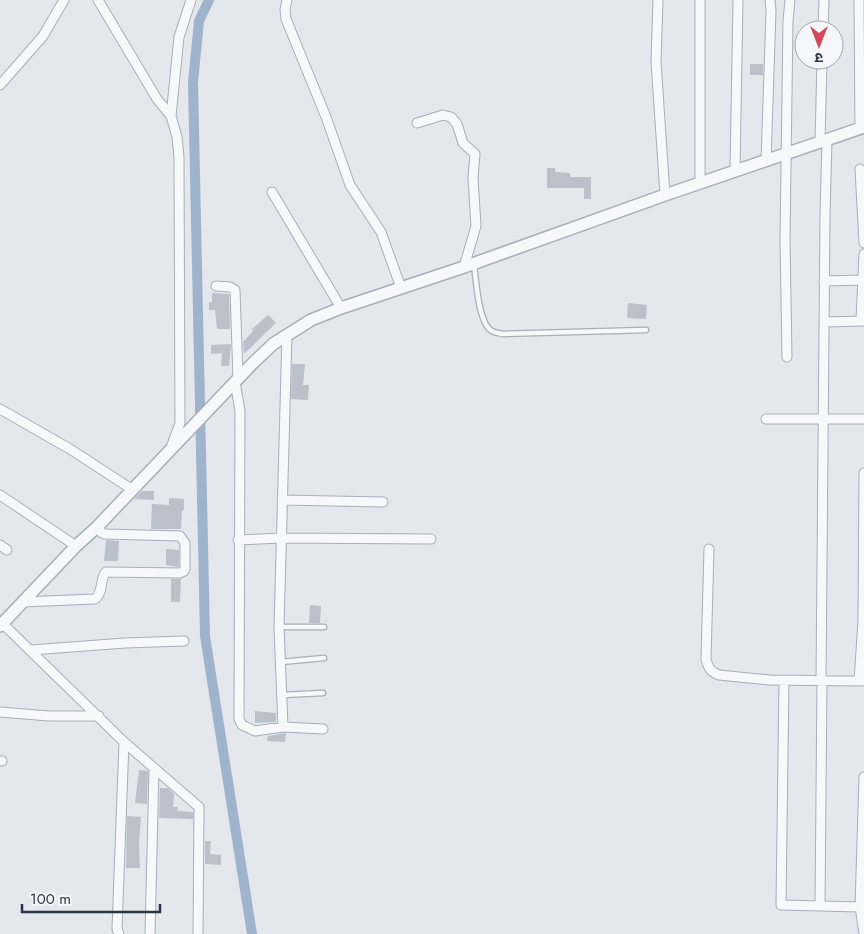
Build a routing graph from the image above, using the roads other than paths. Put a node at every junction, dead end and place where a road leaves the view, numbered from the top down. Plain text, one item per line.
1 (64, 0) edge
2 (98, 0) edge
3 (191, 0) edge
4 (658, 0) edge
5 (700, 0) edge
6 (738, 0) edge
7 (770, 0) edge
8 (790, 0) edge
9 (824, 0) edge
10 (859, 0) edge
11 (284, 2) edge
12 (823, 20) edge
13 (822, 70) edge
14 (0, 85) edge
15 (171, 116) junction
16 (417, 122) dead end
17 (862, 128) edge
18 (823, 141) junction
19 (786, 154) junction
20 (766, 161) junction
21 (860, 169) dead end
22 (735, 171) junction
23 (700, 183) junction
24 (272, 192) dead end
25 (665, 195) junction
26 (864, 243) edge
27 (864, 254) edge
28 (469, 265) junction
29 (863, 280) edge
30 (824, 281) junction
31 (216, 286) dead end
32 (401, 288) junction
33 (341, 308) junction
34 (862, 321) edge
35 (824, 322) junction
36 (646, 330) dead end
37 (286, 334) junction
38 (787, 358) dead end
39 (236, 380) junction
40 (0, 409) edge
41 (766, 418) dead end
42 (824, 419) junction
43 (864, 419) edge
44 (169, 450) junction
45 (864, 474) edge
46 (133, 490) junction
47 (0, 495) edge
48 (282, 500) junction
49 (383, 502) dead end
50 (97, 527) junction
51 (281, 538) junction
52 (431, 539) dead end
53 (238, 540) junction
54 (76, 546) junction
55 (709, 549) dead end
56 (22, 602) junction
57 (1, 624) edge
58 (279, 627) junction
59 (324, 627) dead end
60 (184, 641) dead end
61 (30, 650) junction
62 (324, 658) dead end
63 (281, 662) junction
64 (784, 680) junction
65 (821, 680) junction
66 (862, 681) edge
67 (323, 693) dead end
68 (281, 695) junction
69 (0, 712) edge
70 (99, 716) junction
71 (282, 727) junction
72 (324, 729) dead end
73 (124, 742) junction
74 (154, 769) junction
75 (864, 777) edge
76 (864, 807) edge
77 (863, 838) edge
78 (863, 870) edge
79 (862, 903) edge
80 (820, 906) junction
81 (864, 933) edge
82 (118, 934) edge
83 (150, 934) edge
84 (198, 934) edge

1 - 14 street
2 - 15 street
3 - 15 street
4 - 25 street
5 - 23 street
6 - 22 street
7 - 20 street
8 - 19 street
9 - 12 street
10 - 17 street
11 - 32 street
13 - 18 street
15 - 44 street
16 - 28 street
17 - 18 street
18 - 19 street
18 - 30 street
19 - 20 street
19 - 38 street
20 - 22 street
21 - 26 street
22 - 23 street
23 - 25 street
24 - 33 street
25 - 28 street
27 - 29 street
28 - 32 street
28 - 36 lane
29 - 30 street
29 - 34 street
30 - 35 street
31 - 39 street
32 - 33 street
33 - 37 street
34 - 35 street
35 - 42 street
37 - 39 street
37 - 48 street
39 - 44 street
39 - 53 street
40 - 46 street
41 - 42 street
42 - 43 street
42 - 65 street
44 - 46 street
45 - 66 street
46 - 50 street
47 - 54 street
48 - 49 street
48 - 51 street
50 - 54 street
50 - 56 street
51 - 52 street
51 - 53 street
51 - 58 street
53 - 71 street
54 - 56 street
55 - 64 street
56 - 57 street
57 - 61 street
58 - 59 lane
58 - 63 street
60 - 61 street
61 - 70 street
62 - 63 lane
63 - 68 street
64 - 65 street
64 - 80 street
65 - 66 street
65 - 80 street
67 - 68 lane
68 - 71 street
69 - 70 street
70 - 73 street
71 - 72 street
73 - 74 street
73 - 82 street
74 - 83 street
74 - 84 street
75 - 76 street
76 - 77 street
77 - 78 street
78 - 79 street
79 - 80 street
79 - 81 street

